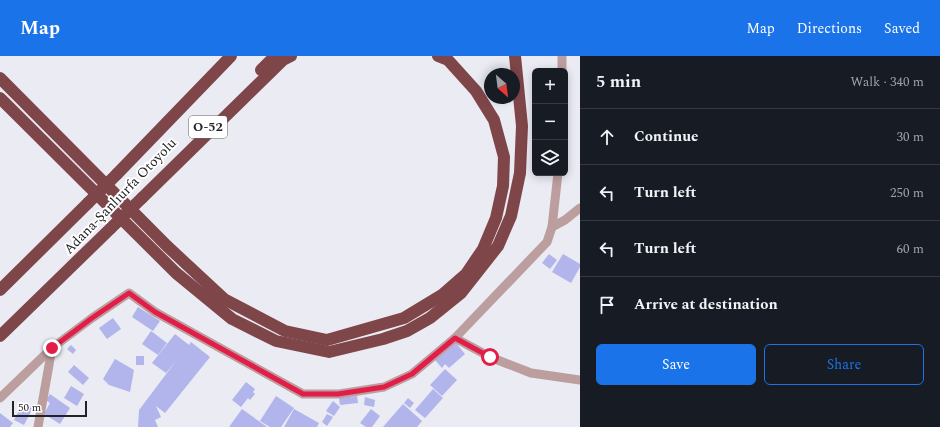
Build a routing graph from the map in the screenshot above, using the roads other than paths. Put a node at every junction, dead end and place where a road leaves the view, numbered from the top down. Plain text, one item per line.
1 (231, 56) edge
2 (275, 56) edge
3 (291, 56) edge
4 (438, 56) edge
5 (515, 56) edge
6 (562, 56) edge
7 (562, 68) edge
8 (0, 78) edge
9 (0, 98) edge
10 (558, 176) edge
11 (142, 198) junction
12 (580, 208) edge
13 (552, 227) junction
14 (0, 290) edge
15 (0, 336) edge
16 (455, 338) junction
17 (52, 348) junction
18 (580, 380) edge
19 (0, 398) edge
20 (38, 427) edge

1 - 14 highway, Adana-Şanlıurfa Otoyolu / O-52, bridge
2 - 11 highway, Adana-Şanlıurfa Otoyolu / O-52
3 - 11 highway
4 - 8 highway
5 - 9 highway
6 - 7 street
10 - 13 street
11 - 15 highway, Adana-Şanlıurfa Otoyolu / O-52, bridge
12 - 13 street
13 - 16 street
16 - 17 street
16 - 18 street
17 - 19 street
17 - 20 street

